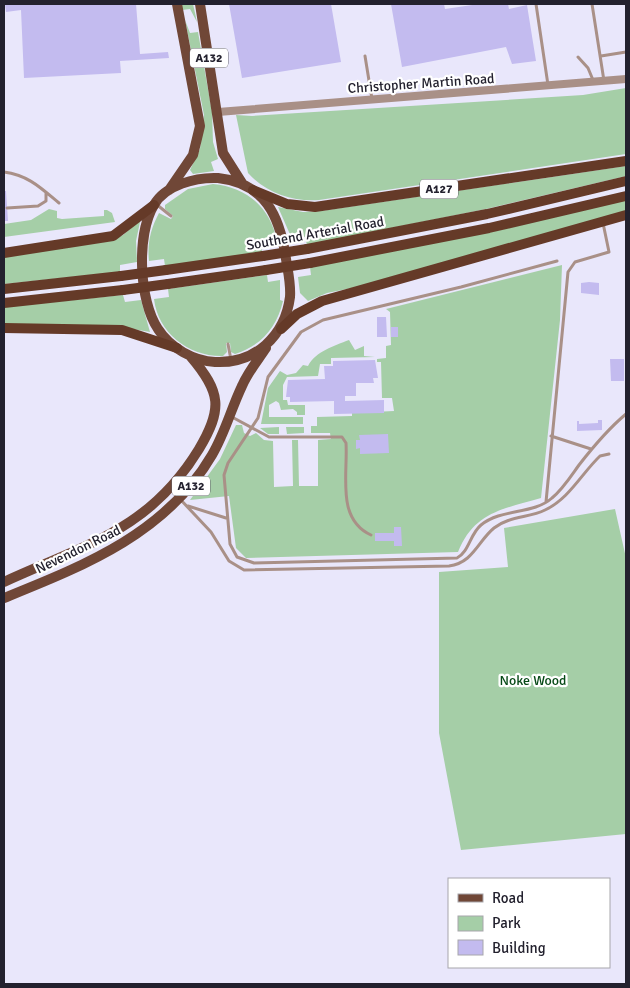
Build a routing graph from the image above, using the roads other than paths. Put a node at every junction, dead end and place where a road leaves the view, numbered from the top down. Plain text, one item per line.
1 (177, 4) edge
2 (200, 4) edge
3 (536, 4) edge
4 (592, 4) edge
5 (626, 52) edge
6 (365, 56) dead end
7 (601, 56) junction
8 (578, 57) dead end
9 (626, 79) edge
10 (604, 82) junction
11 (594, 83) junction
12 (548, 86) junction
13 (372, 100) junction
14 (218, 112) junction
15 (626, 161) edge
16 (4, 172) edge
17 (626, 181) edge
18 (242, 183) junction
19 (253, 190) junction
20 (168, 191) junction
21 (46, 192) junction
22 (626, 196) edge
23 (59, 203) dead end
24 (154, 204) junction
25 (7, 208) dead end
26 (626, 215) edge
27 (171, 216) dead end
28 (603, 222) junction
29 (4, 253) edge
30 (557, 261) dead end
31 (4, 289) edge
32 (4, 303) edge
33 (4, 328) edge
34 (280, 329) junction
35 (271, 341) junction
36 (228, 344) dead end
37 (177, 348) junction
38 (191, 357) junction
39 (231, 361) junction
40 (626, 414) edge
41 (230, 416) junction
42 (252, 427) junction
43 (551, 436) junction
44 (591, 449) junction
45 (609, 454) dead end
46 (183, 502) junction
47 (546, 502) junction
48 (226, 518) junction
49 (371, 535) dead end
50 (4, 582) edge
51 (4, 598) edge

1 - 20 main road, A132
2 - 14 main road, A132
3 - 12 lane
4 - 7 lane
5 - 7 lane
6 - 13 lane
7 - 10 lane
8 - 11 lane
9 - 10 street, Christopher Martin Road
10 - 11 street, Christopher Martin Road
11 - 12 street, Christopher Martin Road
12 - 13 street, Christopher Martin Road
13 - 14 street, Christopher Martin Road
14 - 18 main road, A132
15 - 19 highway, A127
16 - 21 lane
17 - 31 highway, Southend Arterial Road, bridge
18 - 19 main road, A132
18 - 20 main road, A132
19 - 34 main road, A132
20 - 24 main road, A132
21 - 23 lane
21 - 25 lane
22 - 32 highway, Southend Arterial Road, bridge
24 - 27 lane
24 - 29 highway
24 - 37 main road, A132
26 - 28 highway
28 - 34 highway
28 - 43 lane
30 - 42 lane
33 - 37 highway
34 - 35 main road, A132
35 - 39 main road, A132
35 - 41 main road, Nevendon Road / A132
36 - 39 lane
37 - 38 main road, A132
38 - 39 main road, A132
38 - 50 main road, Nevendon Road / A132
40 - 44 lane
41 - 42 lane
41 - 46 main road, Nevendon Road / A132
42 - 48 lane
42 - 49 lane
43 - 44 lane
43 - 47 lane
44 - 47 lane
45 - 46 lane
46 - 48 lane
46 - 51 main road, Nevendon Road / A132
47 - 48 lane

